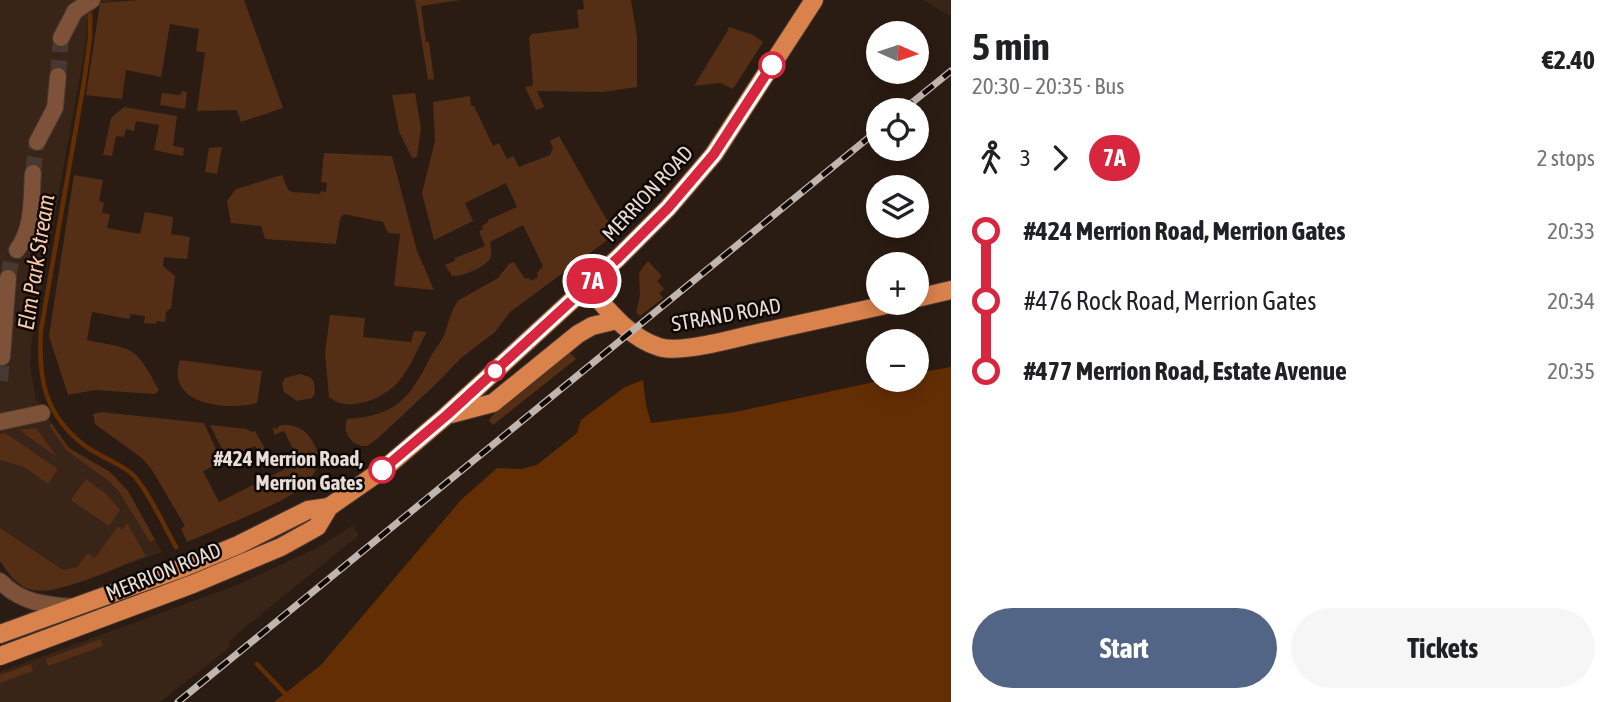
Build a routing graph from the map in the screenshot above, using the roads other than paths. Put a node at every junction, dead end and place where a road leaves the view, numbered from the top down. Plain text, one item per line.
1 (92, 0) edge
2 (814, 0) edge
3 (61, 38) tunnel mouth
4 (58, 76) tunnel mouth
5 (37, 142) tunnel mouth
6 (33, 173) tunnel mouth
7 (17, 250) tunnel mouth
8 (8, 278) tunnel mouth
9 (587, 286) junction
10 (951, 290) edge
11 (929, 295) edge
12 (866, 309) edge
13 (617, 320) junction
14 (2, 357) dead end
15 (42, 413) dead end
16 (447, 415) junction
17 (0, 422) edge
18 (329, 507) junction
19 (0, 581) edge
20 (76, 607) junction
21 (1, 630) edge
22 (6, 654) edge

1 - 3 street
2 - 9 main road, MERRION ROAD
4 - 5 street
6 - 7 street
8 - 14 street
9 - 13 main road, STRAND ROAD
9 - 16 main road, MERRION ROAD
10 - 11 main road
12 - 13 main road, STRAND ROAD
13 - 16 main road, MERRION ROAD
15 - 17 street
16 - 18 main road, MERRION ROAD
18 - 20 main road, MERRION ROAD
18 - 22 main road, MERRION ROAD
19 - 20 street, MERRION ROAD
20 - 21 main road, MERRION ROAD
21 - 22 main road

